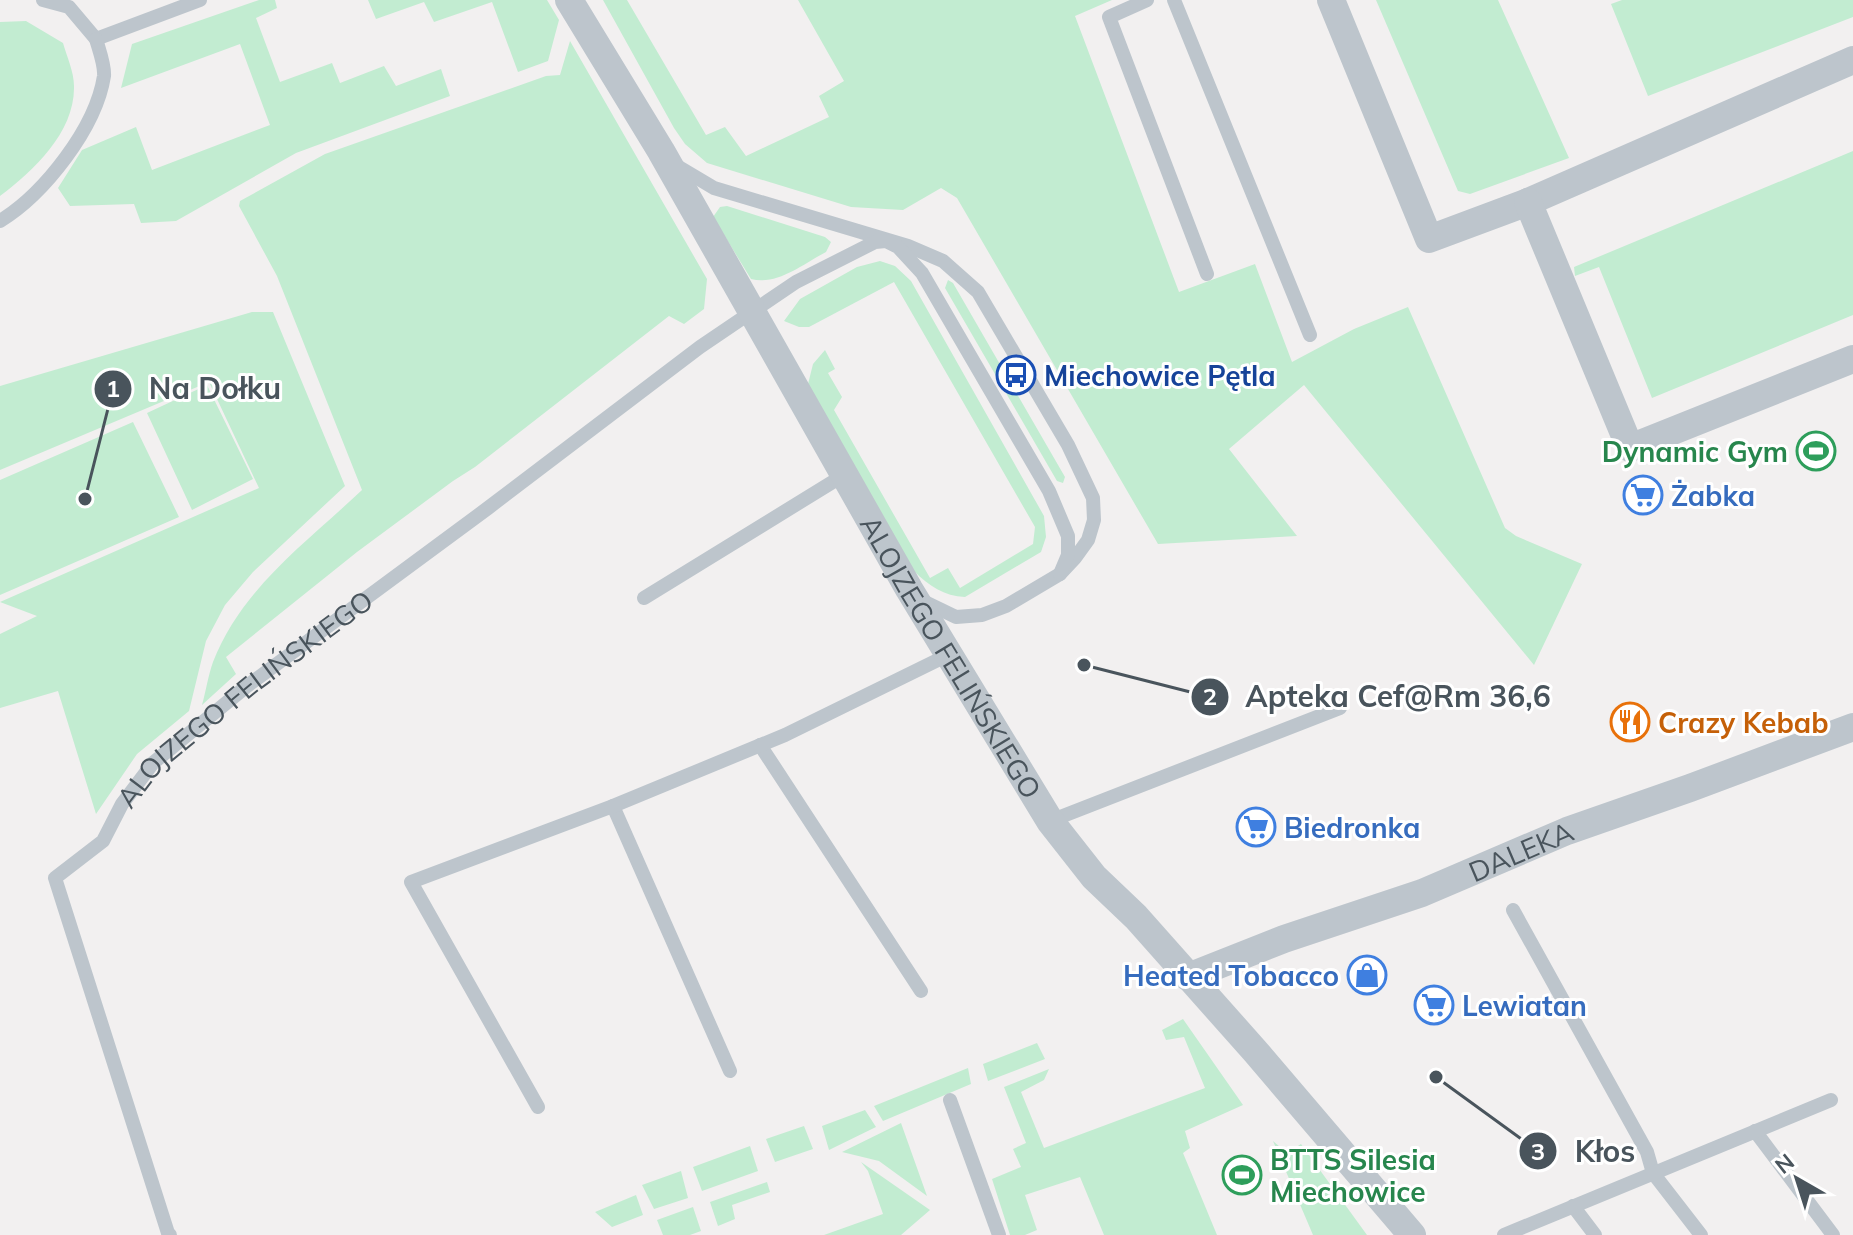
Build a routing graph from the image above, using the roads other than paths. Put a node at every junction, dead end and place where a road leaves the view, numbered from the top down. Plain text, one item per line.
1 (43, 0) edge
2 (200, 0) edge
3 (569, 0) edge
4 (1147, 0) edge
5 (1174, 0) edge
6 (1331, 0) edge
7 (96, 39) junction
8 (1853, 60) edge
9 (661, 151) junction
10 (1528, 202) junction
11 (0, 221) edge
12 (886, 241) junction
13 (1207, 274) dead end
14 (751, 311) junction
15 (1310, 335) dead end
16 (1853, 359) edge
17 (844, 475) junction
18 (1060, 574) junction
19 (909, 589) junction
20 (644, 598) dead end
21 (948, 655) junction
22 (1340, 708) dead end
23 (1853, 727) edge
24 (760, 745) junction
25 (613, 806) junction
26 (1050, 821) junction
27 (1513, 910) dead end
28 (1188, 977) junction
29 (921, 991) dead end
30 (730, 1071) dead end
31 (950, 1100) dead end
32 (1831, 1100) dead end
33 (538, 1107) dead end
34 (1755, 1131) junction
35 (1653, 1173) junction
36 (1573, 1206) junction
37 (170, 1235) edge
38 (999, 1235) edge
39 (1412, 1235) edge
40 (1504, 1235) edge
41 (1595, 1235) edge
42 (1701, 1235) edge
43 (1833, 1235) edge

1 - 7 lane
2 - 7 lane
3 - 9 street, ALOJZEGO FELIŃSKIEGO
4 - 13 lane
5 - 15 lane
6 - 10 street
7 - 11 lane
8 - 10 street
9 - 12 lane
9 - 14 street, ALOJZEGO FELIŃSKIEGO
10 - 16 street
12 - 14 lane
12 - 18 lane
12 - 18 lane
14 - 17 street, ALOJZEGO FELIŃSKIEGO
14 - 37 lane, ALOJZEGO FELIŃSKIEGO
17 - 19 street, ALOJZEGO FELIŃSKIEGO
17 - 20 lane
18 - 19 lane
19 - 21 street, ALOJZEGO FELIŃSKIEGO
21 - 24 lane
21 - 26 street, ALOJZEGO FELIŃSKIEGO
22 - 26 lane
23 - 28 street, DALEKA
24 - 25 lane
24 - 29 lane
25 - 30 lane
25 - 33 lane
26 - 28 street, ALOJZEGO FELIŃSKIEGO
27 - 35 lane
28 - 39 street, ALOJZEGO FELIŃSKIEGO
31 - 38 lane
32 - 34 lane
34 - 35 lane
34 - 43 lane
35 - 36 lane
35 - 42 lane
36 - 40 lane
36 - 41 lane

